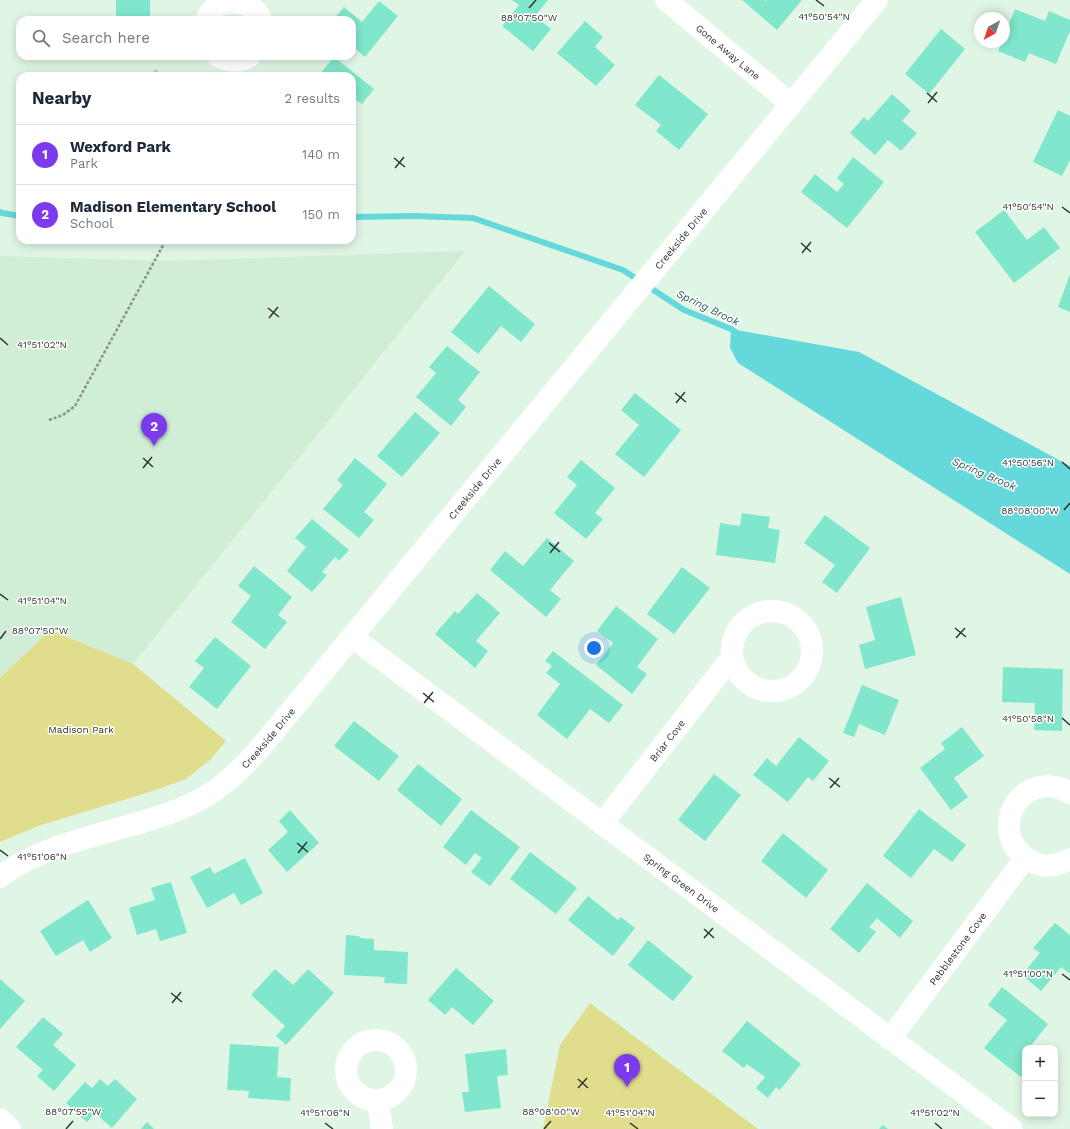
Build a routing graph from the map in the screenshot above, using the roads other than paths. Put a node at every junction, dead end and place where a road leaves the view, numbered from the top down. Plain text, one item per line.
1 (666, 0) edge
2 (877, 0) edge
3 (257, 9) edge
4 (208, 16) edge
5 (226, 60) edge
6 (240, 60) edge
7 (791, 104) junction
8 (352, 637) junction
9 (732, 657) dead end
10 (1070, 793) edge
11 (602, 824) junction
12 (1025, 858) junction
13 (1070, 859) edge
14 (0, 877) edge
15 (890, 1039) junction
16 (378, 1101) dead end
17 (0, 1119) edge
18 (10, 1129) edge
19 (382, 1129) edge
20 (1012, 1129) edge

1 - 7 street, Gone Away Lane
2 - 7 street, Creekside Drive
3 - 4 street
5 - 6 street
7 - 8 street, Creekside Drive
8 - 11 street, Spring Green Drive
8 - 14 street, Creekside Drive
9 - 11 street, Briar Cove
10 - 12 street
11 - 15 street, Spring Green Drive
12 - 13 street
12 - 15 street, Pebblestone Cove
15 - 20 street, Spring Green Drive
16 - 19 street
17 - 18 street

